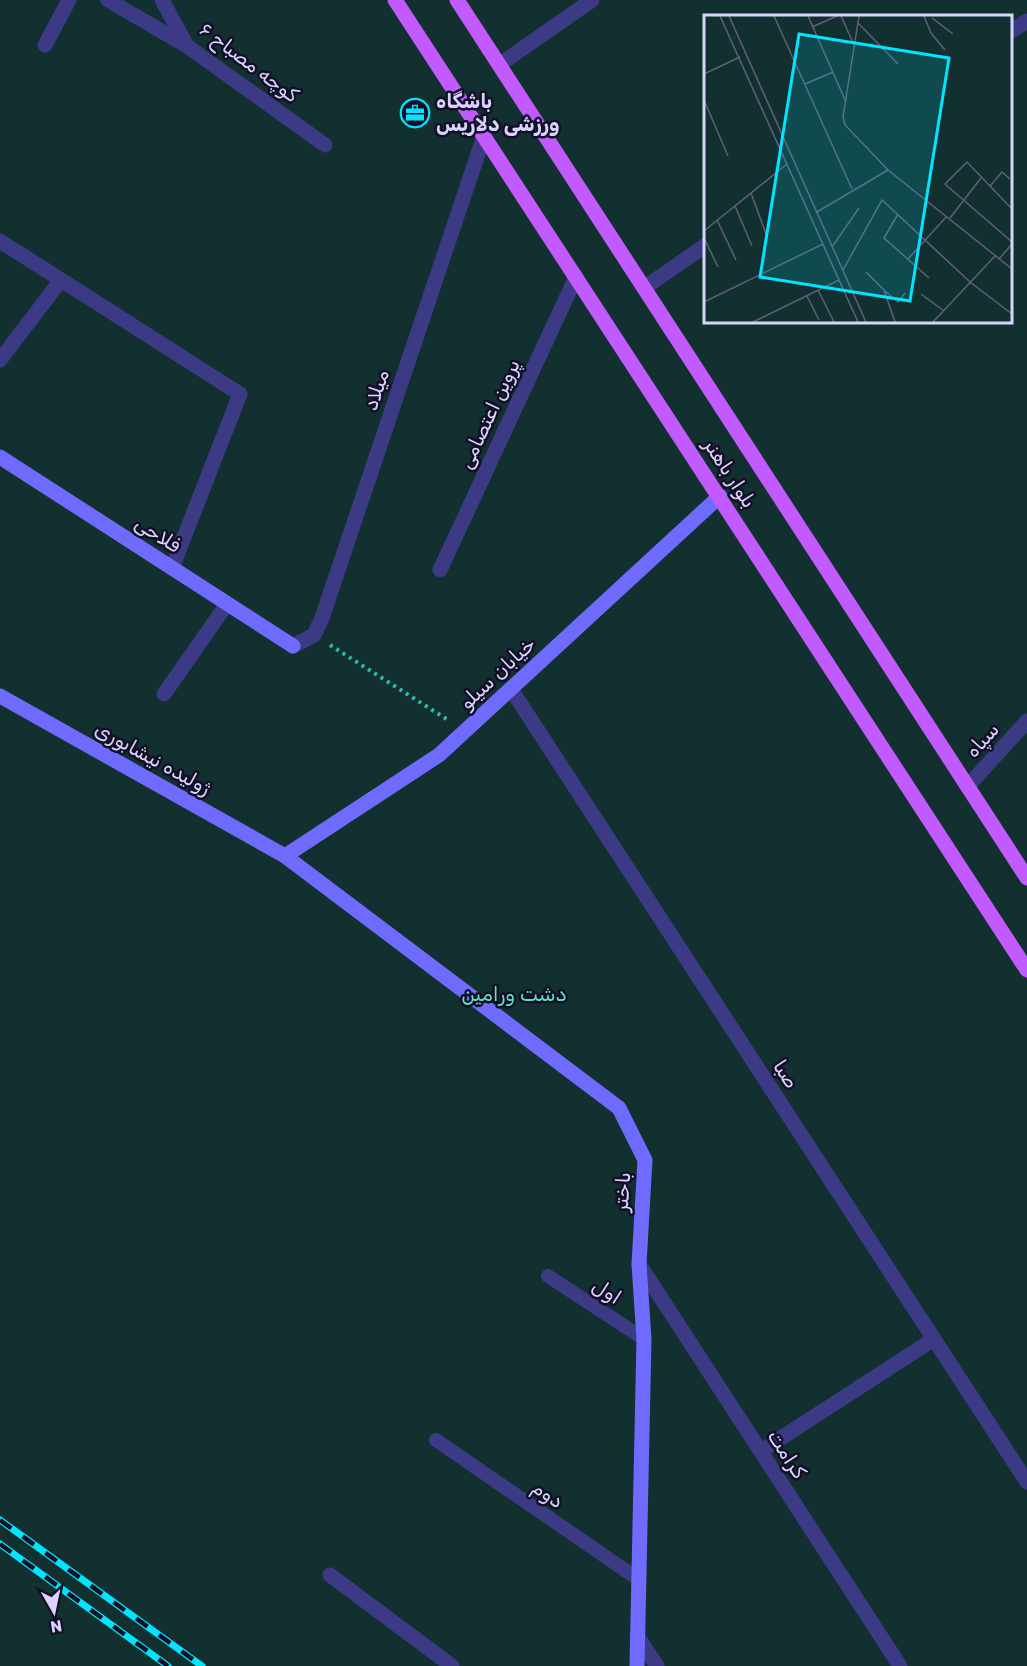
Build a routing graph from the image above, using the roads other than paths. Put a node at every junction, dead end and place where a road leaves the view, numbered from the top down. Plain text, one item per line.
1 (69, 0) edge
2 (108, 0) edge
3 (162, 0) edge
4 (395, 0) edge
5 (457, 0) edge
6 (592, 0) edge
7 (1027, 21) edge
8 (1012, 31) edge
9 (45, 45) dead end
10 (187, 46) junction
11 (499, 66) junction
12 (484, 136) junction
13 (325, 145) dead end
14 (0, 241) edge
15 (704, 246) edge
16 (576, 277) junction
17 (61, 280) junction
18 (644, 288) junction
19 (0, 360) edge
20 (0, 457) edge
21 (720, 496) junction
22 (172, 568) junction
23 (440, 570) dead end
24 (228, 604) junction
25 (293, 646) joint
26 (511, 689) junction
27 (164, 694) dead end
28 (0, 696) edge
29 (1027, 721) edge
30 (968, 787) junction
31 (285, 856) junction
32 (1027, 878) edge
33 (1027, 970) edge
34 (639, 1264) junction
35 (548, 1276) dead end
36 (644, 1339) junction
37 (934, 1339) junction
38 (436, 1440) dead end
39 (760, 1451) junction
40 (1027, 1482) edge
41 (330, 1575) dead end
42 (638, 1579) junction
43 (637, 1636) junction
44 (452, 1666) edge
45 (637, 1666) edge
46 (657, 1666) edge
47 (900, 1666) edge

1 - 9 street
2 - 10 street
3 - 10 street, کوچه مصباح ۶
4 - 12 main road, بلوار باهنر
5 - 11 main road, بلوار باهنر
6 - 11 street
7 - 8 street
10 - 13 street, کوچه مصباح ۶
11 - 18 main road, بلوار باهنر
12 - 16 main road, بلوار باهنر
12 - 25 street, میلاد
14 - 17 street
15 - 18 street
16 - 21 main road, بلوار باهنر
16 - 23 street, پروین اعتصامی
17 - 19 street
17 - 22 street
18 - 30 main road, بلوار باهنر
20 - 22 main road, فلاحی
21 - 26 main road, خیابان سیلو
21 - 33 main road, بلوار باهنر
22 - 24 main road, فلاحی
24 - 25 main road, فلاحی
24 - 27 street
26 - 31 main road, خیابان سیلو
26 - 37 street, صبا
28 - 31 main road, ژولیده نیشابوری
29 - 30 street, سپاه
30 - 32 main road, بلوار باهنر
31 - 34 main road, باختر
34 - 36 main road, باختر
34 - 39 street, کرامت
35 - 36 lane, اول
36 - 42 main road, باختر
37 - 39 street
37 - 40 street, صبا
38 - 42 lane, دوم
39 - 47 street, کرامت
41 - 44 street
42 - 43 main road, باختر
43 - 45 main road, باختر
43 - 46 street

